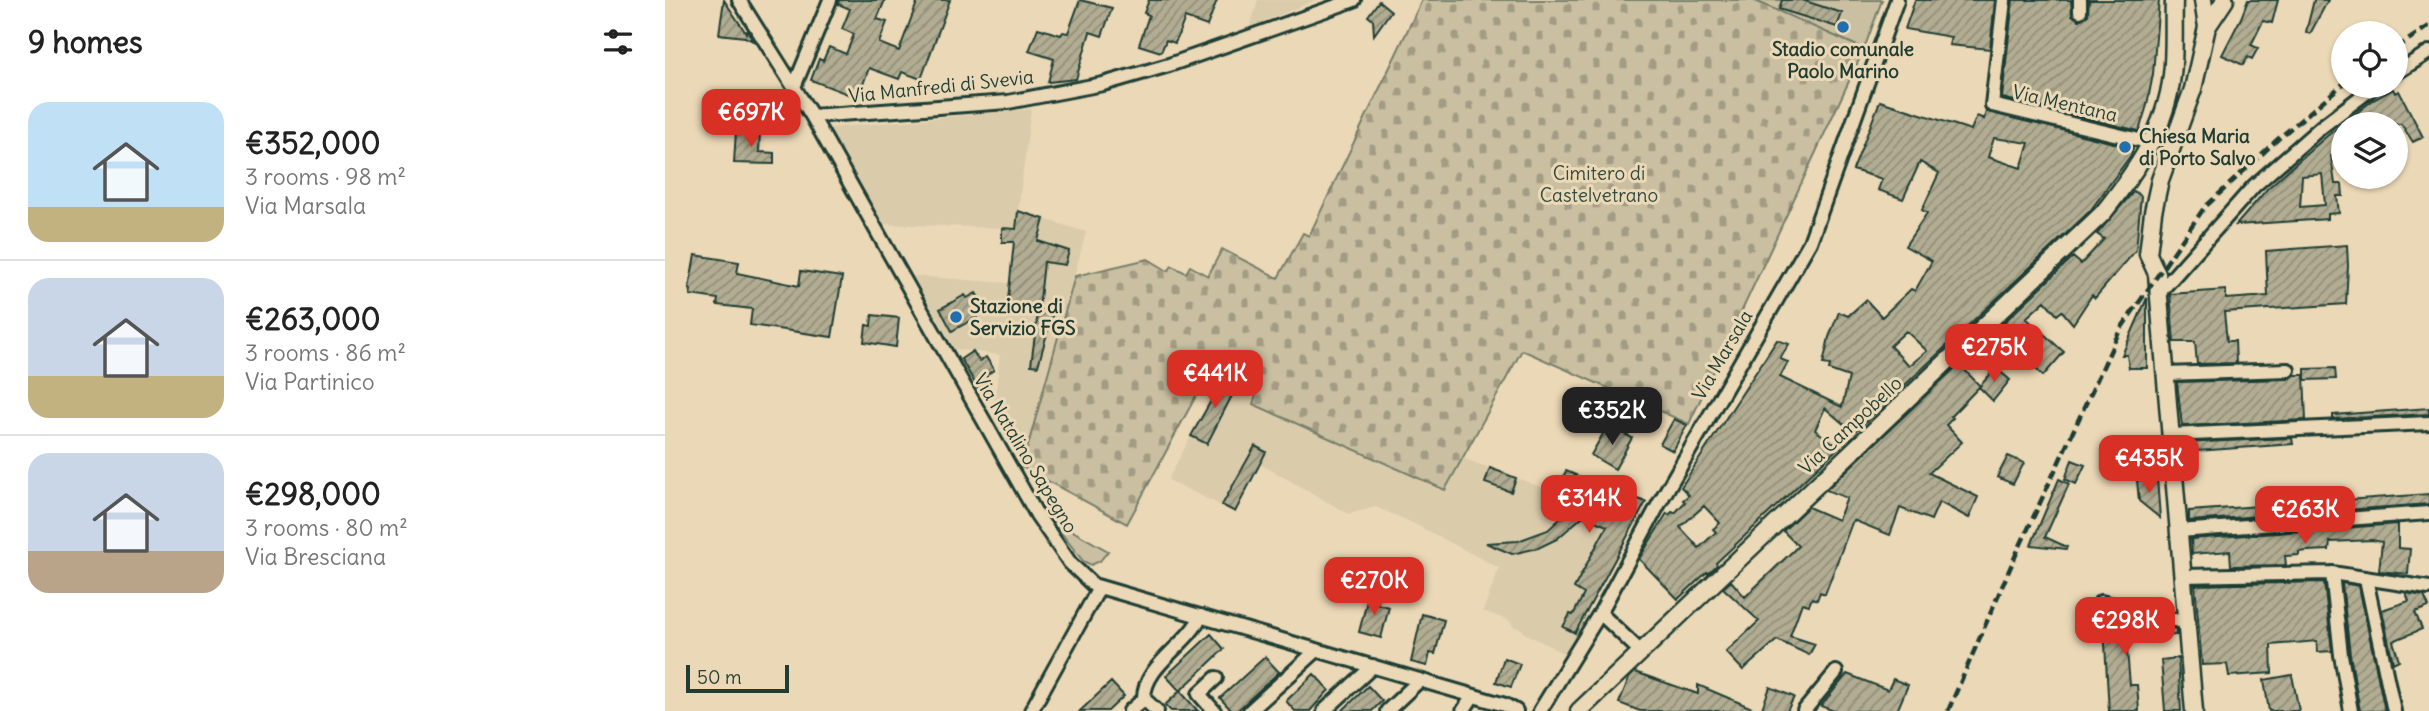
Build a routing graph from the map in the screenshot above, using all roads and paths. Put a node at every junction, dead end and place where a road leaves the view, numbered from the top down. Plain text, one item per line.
1 (739, 0) edge
2 (830, 0) edge
3 (1354, 0) edge
4 (1896, 0) edge
5 (2004, 0) edge
6 (2174, 0) edge
7 (2203, 0) edge
8 (2225, 0) edge
9 (2207, 27) junction
10 (2429, 52) edge
11 (2408, 65) edge
12 (794, 87) junction
13 (2359, 98) edge
14 (812, 116) junction
15 (2152, 144) junction
16 (2158, 294) junction
17 (2288, 370) dead end
18 (2165, 374) junction
19 (2429, 423) edge
20 (2171, 435) junction
21 (2429, 513) edge
22 (2179, 531) junction
23 (2332, 573) junction
24 (2183, 576) junction
25 (2366, 579) junction
26 (1099, 588) junction
27 (2429, 588) edge
28 (2101, 602) dead end
29 (1600, 613) junction
30 (1201, 616) junction
31 (2187, 622) junction
32 (1317, 650) junction
33 (1640, 651) junction
34 (1373, 666) junction
35 (1836, 672) dead end
36 (1216, 678) dead end
37 (1420, 680) junction
38 (1473, 696) junction
39 (1145, 699) junction
40 (1509, 709) edge
41 (1031, 711) edge
42 (1130, 711) edge
43 (1157, 711) edge
44 (1214, 711) edge
45 (1251, 711) edge
46 (1324, 711) edge
47 (1387, 711) edge
48 (1463, 711) edge
49 (1541, 711) edge
50 (1579, 711) edge
51 (1804, 711) edge
52 (2194, 711) edge
53 (2351, 711) edge
54 (2394, 711) edge

1 - 12 street, Via Natalino Sapegno
2 - 12 street
3 - 14 street, Via Manfredi di Svevia
4 - 29 street, Via Marsala
5 - 15 street, Via Mentana
6 - 15 main road, Via Campobello
7 - 9 main road
8 - 9 main road
9 - 16 main road
10 - 11 street
12 - 14 street, Via Natalino Sapegno
13 - 16 street
14 - 26 street, Via Natalino Sapegno
15 - 33 main road, Via Campobello
16 - 18 main road
17 - 18 street
18 - 20 main road
19 - 20 street
20 - 22 main road
21 - 22 street
22 - 24 main road
23 - 24 street
23 - 25 street
23 - 53 street
24 - 31 main road
25 - 27 street
25 - 54 street
26 - 30 street, Via Natalino Sapegno
26 - 41 street
28 - 31 street
29 - 33 street
29 - 49 street, Via Marsala
30 - 32 street, Via Natalino Sapegno
30 - 39 street
31 - 52 main road
32 - 34 street, Via Natalino Sapegno
32 - 45 street
33 - 50 main road, Via Campobello
34 - 37 street, Via Natalino Sapegno
34 - 46 street
35 - 51 street
36 - 44 street
37 - 38 street, Via Natalino Sapegno
37 - 47 street
38 - 40 street, Via Natalino Sapegno
38 - 48 street
39 - 42 street
39 - 43 street
40 - 49 street, Via Natalino Sapegno

